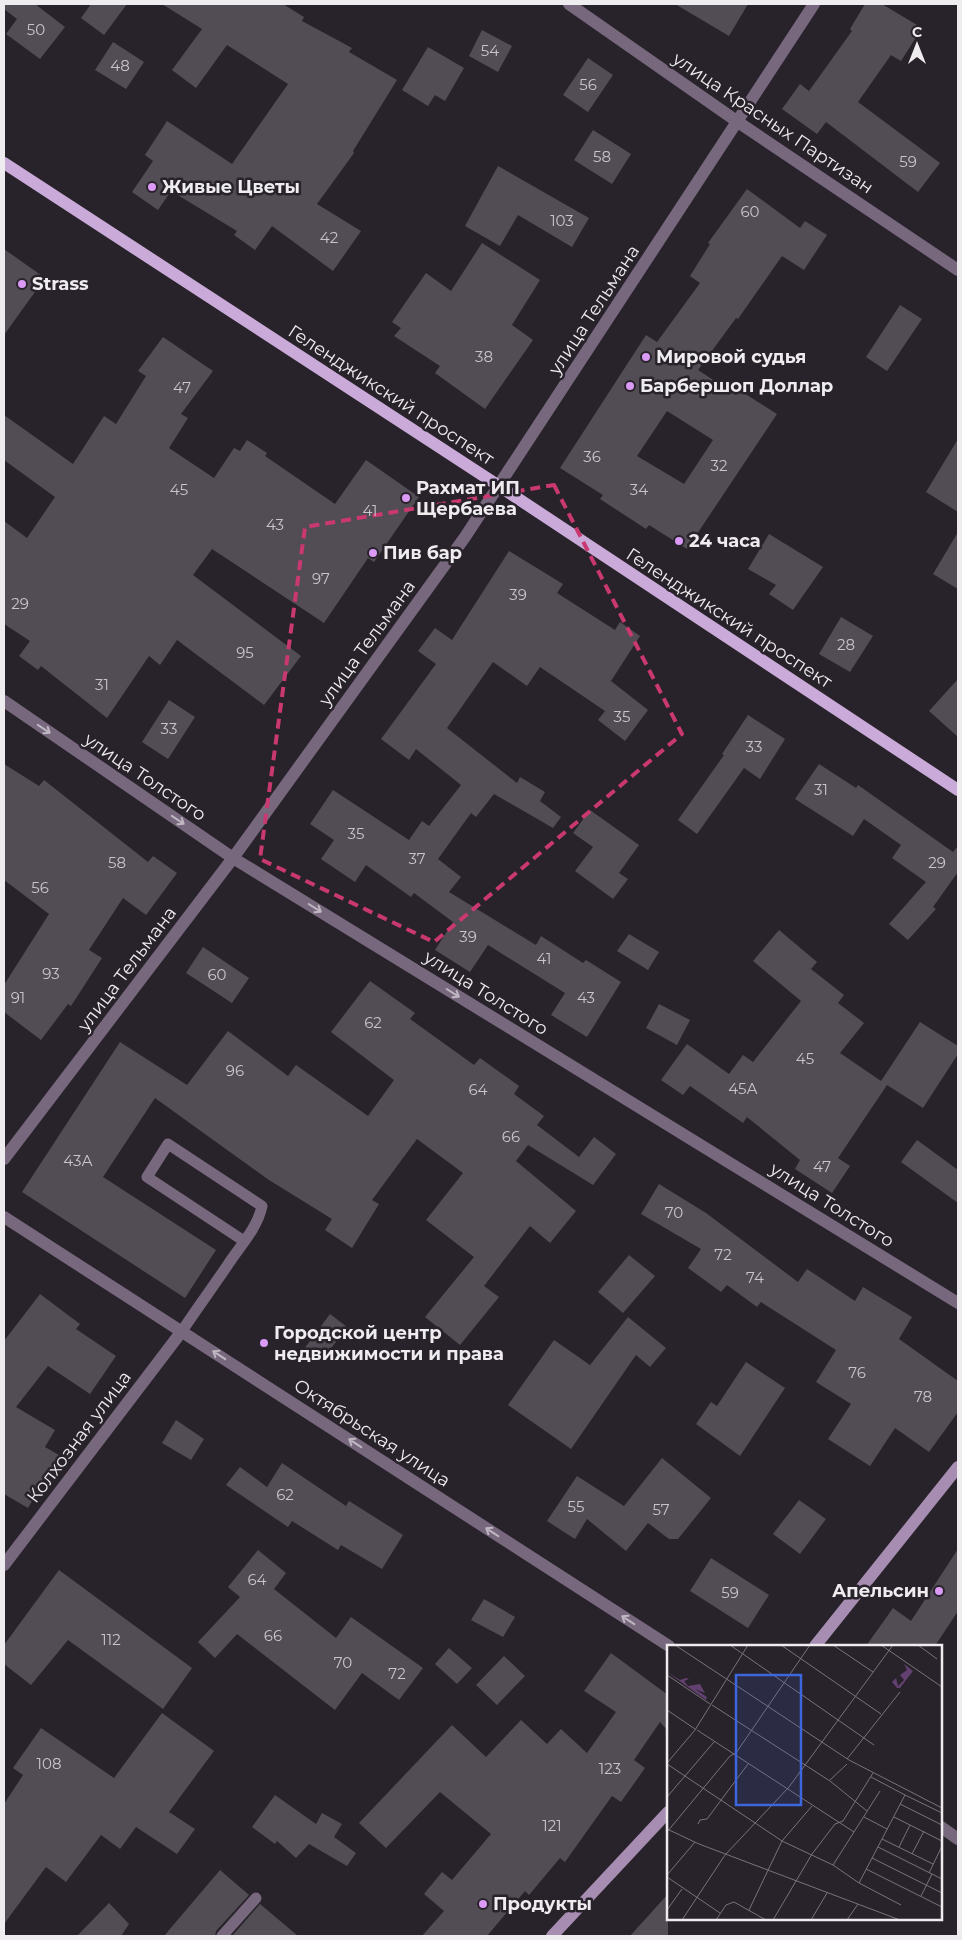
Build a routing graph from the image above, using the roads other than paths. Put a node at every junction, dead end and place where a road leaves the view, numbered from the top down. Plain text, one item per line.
1 (569, 4) edge
2 (814, 4) edge
3 (738, 122) junction
4 (4, 163) edge
5 (958, 270) edge
6 (500, 486) junction
7 (4, 701) edge
8 (958, 790) edge
9 (233, 858) junction
10 (4, 1159) edge
11 (4, 1217) edge
12 (244, 1241) junction
13 (958, 1303) edge
14 (182, 1331) junction
15 (958, 1467) edge
16 (4, 1565) edge
17 (667, 1645) edge
18 (816, 1645) edge
19 (667, 1813) edge
20 (942, 1828) edge
21 (958, 1839) edge
22 (256, 1898) dead end
23 (222, 1936) edge
24 (552, 1936) edge

1 - 3 street, улица Красных Партизан
2 - 3 street, улица Тельмана
3 - 5 street, улица Красных Партизан
3 - 6 street, улица Тельмана
4 - 6 main road, Геленджикский проспект
6 - 8 main road, Геленджикский проспект
6 - 9 street, улица Тельмана
7 -> 9 street, улица Толстого
9 - 10 street, улица Тельмана
9 -> 13 street, улица Толстого
11 - 14 street, Октябрьская улица
12 - 12 lane
12 - 14 lane
14 - 16 street, Колхозная улица
17 -> 14 street, Октябрьская улица
15 - 18 street
19 - 24 street
20 - 21 street
22 - 23 lane

